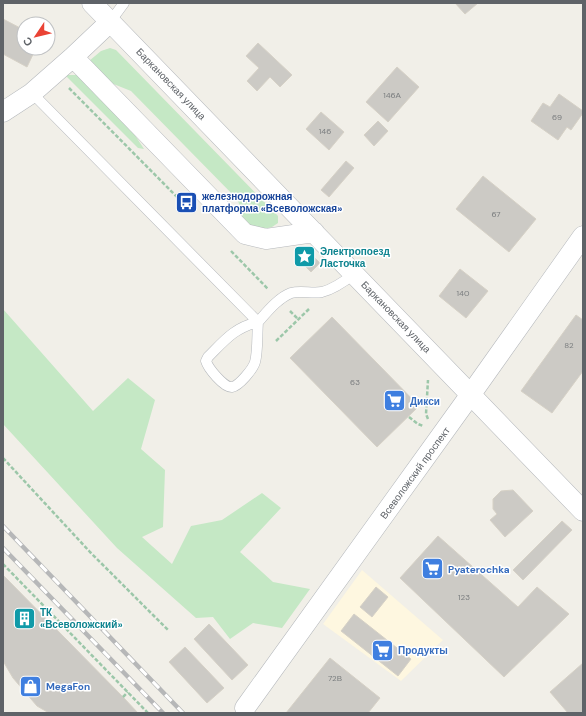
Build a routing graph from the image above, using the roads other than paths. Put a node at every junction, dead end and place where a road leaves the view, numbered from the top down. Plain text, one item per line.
1 (92, 3) edge
2 (124, 3) edge
3 (110, 22) junction
4 (73, 57) junction
5 (32, 93) junction
6 (3, 112) edge
7 (314, 232) junction
8 (583, 236) edge
9 (354, 274) junction
10 (258, 322) junction
11 (471, 394) junction
12 (583, 511) edge
13 (245, 708) dead end

1 - 3 street, Баркановская улица
2 - 3 lane
3 - 4 street
3 - 7 street, Баркановская улица
4 - 5 street
4 - 7 street
5 - 6 street
5 - 10 lane
7 - 9 street, Баркановская улица
8 - 11 street, Всеволожский проспект
9 - 10 lane
9 - 11 street, Баркановская улица
10 - 10 lane
11 - 12 street, Баркановская улица
11 - 13 street, Всеволожский проспект

